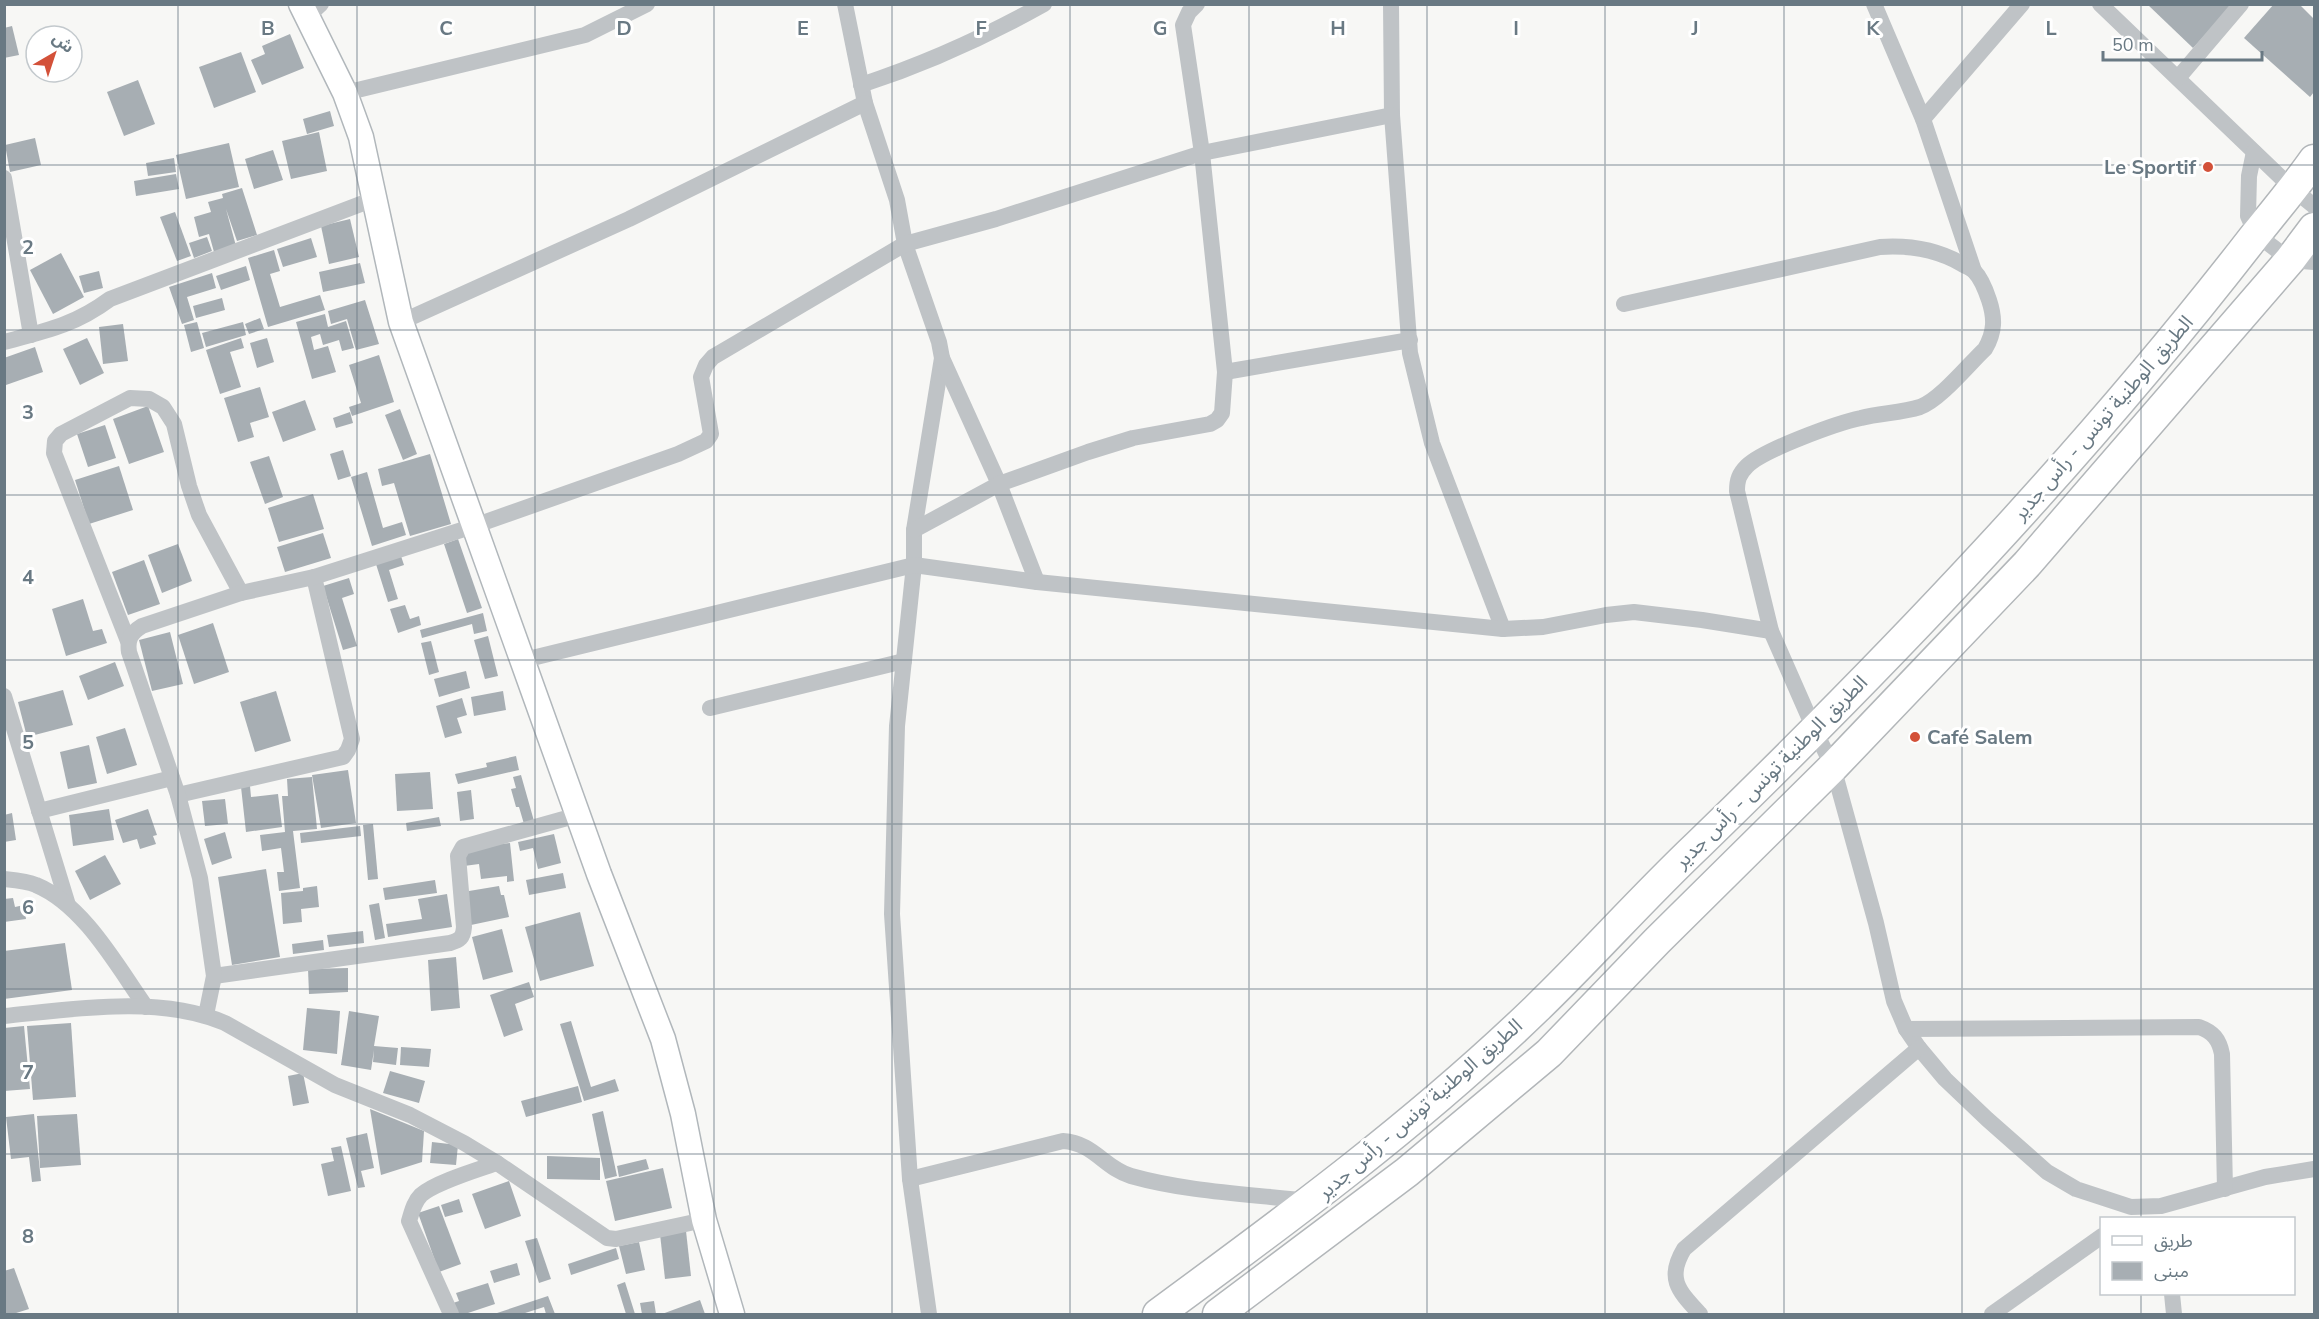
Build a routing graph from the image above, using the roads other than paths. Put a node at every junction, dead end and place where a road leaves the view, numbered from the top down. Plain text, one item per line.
1 (647, 4) edge
2 (845, 4) edge
3 (1044, 4) edge
4 (1197, 4) edge
5 (1391, 4) edge
6 (1874, 4) edge
7 (2022, 4) edge
8 (2100, 4) edge
9 (2241, 4) edge
10 (310, 9) edge
11 (2178, 78) junction
12 (861, 85) junction
13 (345, 93) junction
14 (865, 104) junction
15 (1392, 115) junction
16 (1923, 120) junction
17 (2254, 152) junction
18 (1202, 153) junction
19 (2314, 160) edge
20 (4, 178) edge
21 (2304, 198) edge
22 (374, 199) junction
23 (2314, 228) edge
24 (2256, 234) junction
25 (905, 244) junction
26 (2302, 261) edge
27 (1974, 271) junction
28 (1624, 304) dead end
29 (401, 322) junction
30 (31, 335) junction
31 (1410, 340) junction
32 (4, 342) edge
33 (942, 358) junction
34 (1226, 372) junction
35 (999, 484) junction
36 (474, 526) junction
37 (914, 530) junction
38 (914, 565) junction
39 (314, 577) junction
40 (1037, 582) junction
41 (241, 594) junction
42 (1503, 629) junction
43 (1771, 631) junction
44 (128, 641) junction
45 (524, 660) junction
46 (904, 661) junction
47 (4, 696) edge
48 (710, 708) dead end
49 (1815, 731) junction
50 (1833, 767) junction
51 (172, 778) junction
52 (178, 795) junction
53 (39, 811) junction
54 (578, 815) junction
55 (4, 879) edge
56 (68, 905) junction
57 (214, 976) junction
58 (146, 1007) junction
59 (206, 1015) junction
60 (4, 1016) edge
61 (1906, 1029) junction
62 (1919, 1048) junction
63 (497, 1163) junction
64 (2314, 1169) edge
65 (910, 1179) junction
66 (2226, 1189) junction
67 (1312, 1201) junction
68 (2142, 1207) junction
69 (2162, 1212) edge
70 (2127, 1217) edge
71 (704, 1220) junction
72 (2100, 1237) edge
73 (2172, 1295) edge
74 (1998, 1312) edge
75 (925, 1313) edge
76 (451, 1314) edge
77 (732, 1314) edge
78 (1158, 1314) edge
79 (1218, 1314) edge
80 (1700, 1314) edge
81 (2174, 1314) edge

1 - 13 street
2 - 12 street
3 - 12 street
4 - 18 street
5 - 15 street
6 - 16 street
7 - 16 street
8 - 11 street
9 - 11 street
10 - 13 street
11 - 17 street
12 - 14 street
13 - 22 street
14 - 25 street
14 - 29 street
15 - 18 street
15 - 31 street
16 - 27 street
17 - 21 street
17 - 24 street
18 - 25 street
18 - 34 street
19 - 21 highway, الطريق الوطنية تونس - رأس جدير
20 - 30 street
21 - 24 highway, الطريق الوطنية تونس - رأس جدير
22 - 29 street
22 - 30 street
23 - 26 highway, الطريق الوطنية تونس - رأس جدير
24 - 26 street
24 - 49 highway, الطريق الوطنية تونس - رأس جدير
25 - 33 street
25 - 36 street
26 - 50 highway, الطريق الوطنية تونس - رأس جدير
27 - 28 street
27 - 43 street
29 - 36 street
30 - 32 street
31 - 34 street
31 - 42 street
33 - 35 street
33 - 37 street
34 - 35 street
35 - 37 street
35 - 40 street
36 - 39 street
36 - 45 street
37 - 38 street
38 - 40 street
38 - 45 street
38 - 46 street
39 - 41 street
39 - 52 street
40 - 42 street
41 - 44 street
41 - 44 street
42 - 43 street
43 - 49 street
44 - 51 street
45 - 54 street
46 - 48 street
46 - 65 street
47 - 53 street
49 - 50 street
49 - 67 highway, الطريق الوطنية تونس - رأس جدير
50 - 61 street
50 - 79 highway, الطريق الوطنية تونس - رأس جدير
51 - 52 street
51 - 53 street
52 - 57 street
53 - 56 street
54 - 57 street
54 - 71 street
55 - 56 street
56 - 58 street
57 - 59 street
58 - 59 street
58 - 60 street
59 - 63 street
61 - 62 street
61 - 66 street
62 - 68 street
62 - 80 street
63 - 71 street
63 - 76 street
64 - 66 street
65 - 67 street
65 - 75 street
66 - 69 street
67 - 78 highway, الطريق الوطنية تونس - رأس جدير
68 - 69 street
68 - 70 street
71 - 77 street
72 - 74 street
73 - 81 street

